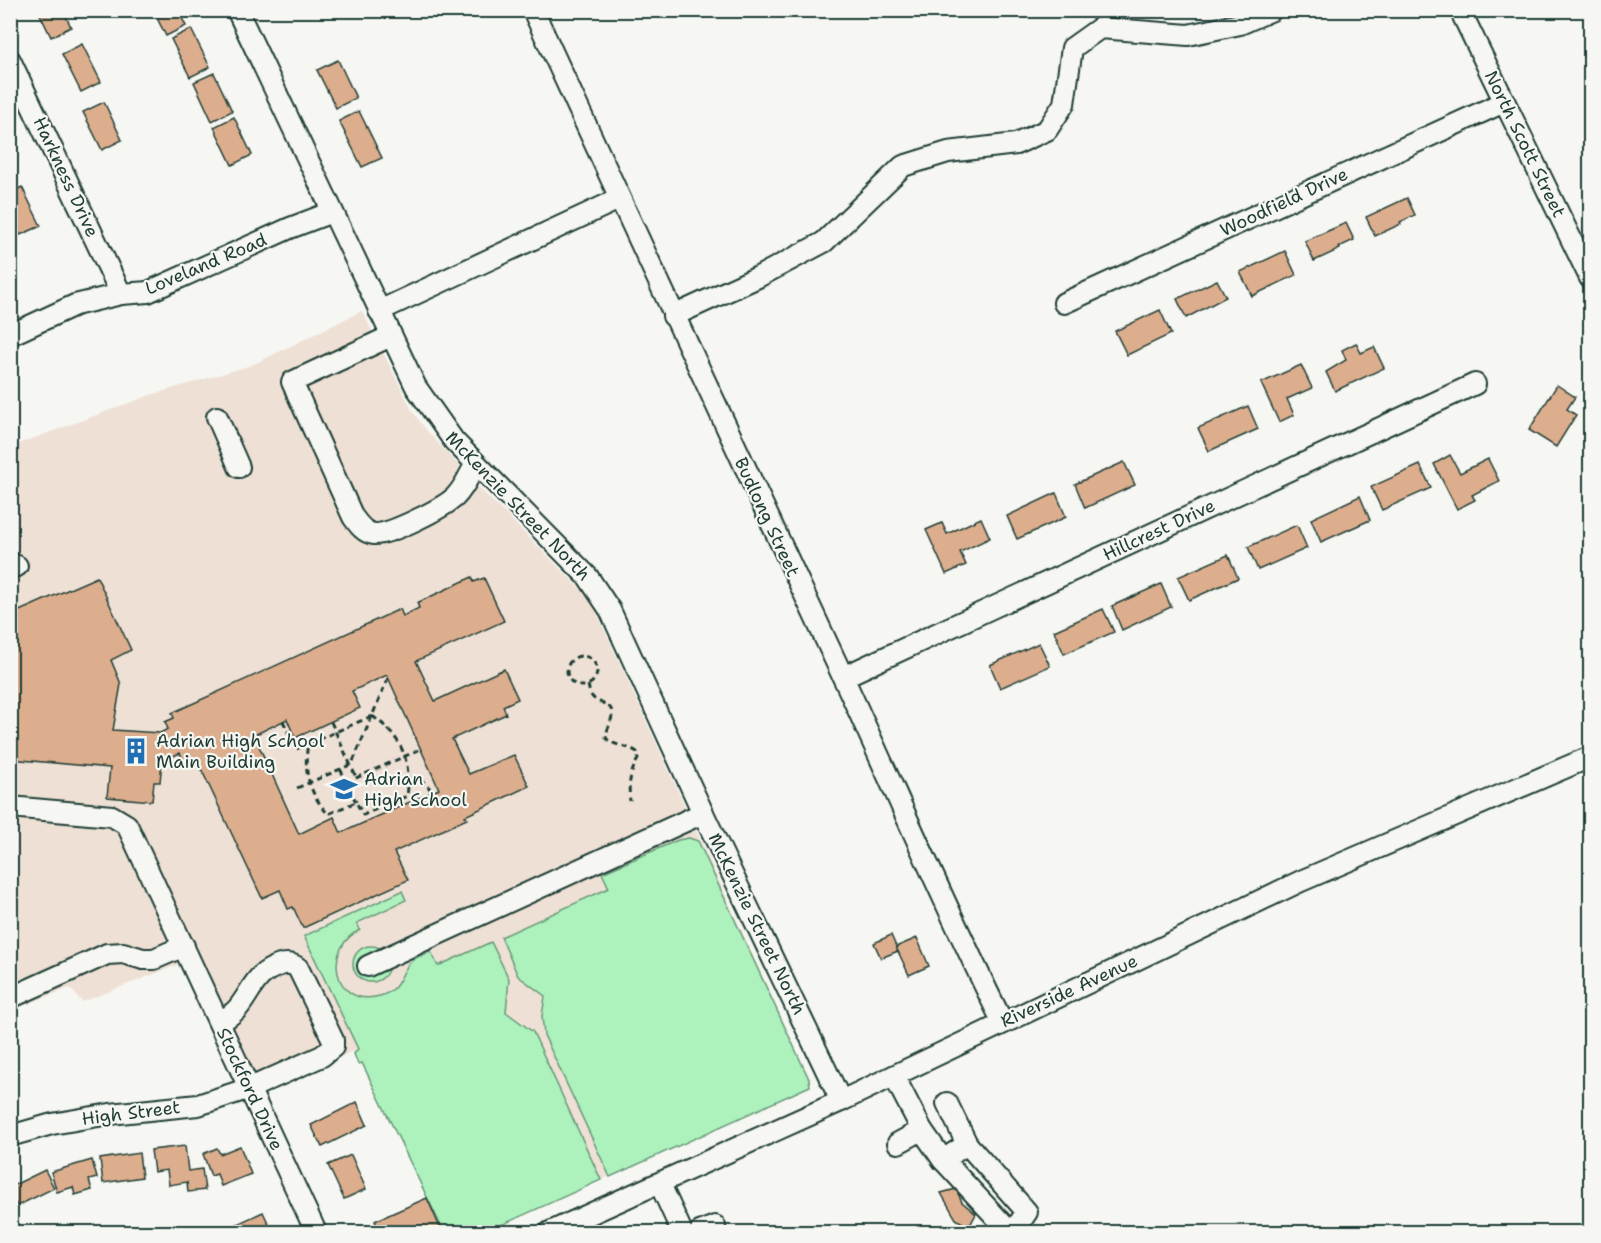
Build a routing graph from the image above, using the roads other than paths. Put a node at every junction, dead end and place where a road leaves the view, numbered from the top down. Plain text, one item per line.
1 (237, 10) edge
2 (533, 10) edge
3 (1272, 10) edge
4 (1460, 10) edge
5 (10, 60) edge
6 (1504, 102) junction
7 (619, 199) junction
8 (332, 212) junction
9 (1590, 278) edge
10 (121, 294) junction
11 (1064, 303) dead end
12 (379, 311) junction
13 (673, 316) junction
14 (10, 335) edge
15 (391, 336) junction
16 (1475, 384) dead end
17 (217, 417) dead end
18 (475, 465) junction
19 (239, 467) dead end
20 (843, 677) junction
21 (1590, 757) edge
22 (10, 807) edge
23 (703, 813) junction
24 (184, 946) junction
25 (368, 966) dead end
26 (10, 998) edge
27 (220, 1023) junction
28 (1003, 1023) junction
29 (894, 1076) junction
30 (250, 1088) junction
31 (841, 1101) junction
32 (947, 1103) dead end
33 (922, 1130) junction
34 (10, 1136) edge
35 (898, 1143) dead end
36 (967, 1144) junction
37 (943, 1160) junction
38 (660, 1184) junction
39 (316, 1233) edge
40 (550, 1233) edge
41 (682, 1233) edge
42 (1012, 1233) edge

1 - 8 street, McKenzie Street North
2 - 7 street, Budlong Street
3 - 13 street
4 - 6 street, North Scott Street
5 - 10 street, Harkness Drive
6 - 9 street, North Scott Street
6 - 11 street, Woodfield Drive
7 - 12 street
7 - 13 street, Budlong Street
8 - 10 street, Loveland Road
8 - 12 street, McKenzie Street North
10 - 14 street, Loveland Road
12 - 15 street, McKenzie Street North
13 - 20 street, Budlong Street
15 - 18 street, McKenzie Street North
15 - 18 street
16 - 20 street, Hillcrest Drive
17 - 19 street
18 - 23 street, McKenzie Street North
20 - 28 street, Budlong Street
21 - 28 street, Riverside Avenue
22 - 24 street, Stockford Drive
23 - 25 street
23 - 31 street, McKenzie Street North
24 - 26 street
24 - 27 street, Stockford Drive
27 - 30 street, Stockford Drive
27 - 30 street, High Street
28 - 29 street, Riverside Avenue
29 - 31 street, Riverside Avenue
29 - 33 street
30 - 34 street, High Street
30 - 39 street, Stockford Drive
31 - 38 street, Riverside Avenue
32 - 36 street
33 - 35 street
33 - 37 street
36 - 37 street
36 - 42 street
37 - 42 street
38 - 40 street, Riverside Avenue
38 - 41 street

